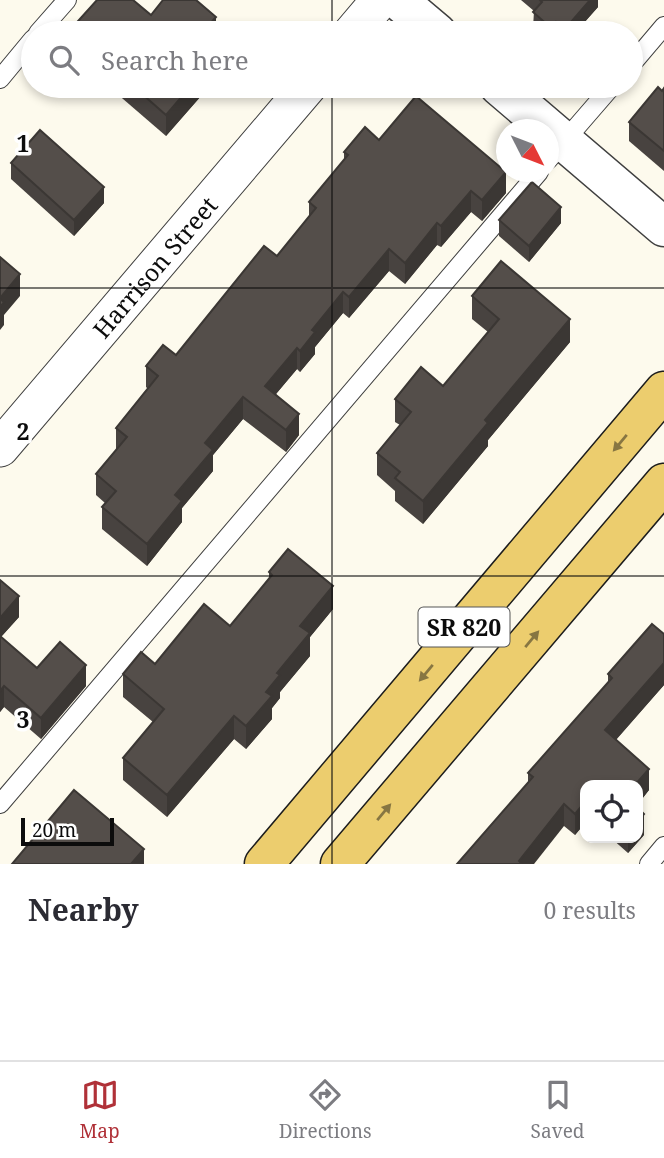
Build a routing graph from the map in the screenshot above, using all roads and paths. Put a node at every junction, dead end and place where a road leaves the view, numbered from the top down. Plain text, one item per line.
1 (66, 0) edge
2 (380, 0) edge
3 (398, 0) edge
4 (48, 21) edge
5 (362, 21) edge
6 (423, 21) edge
7 (664, 26) edge
8 (643, 51) edge
9 (21, 54) edge
10 (0, 79) edge
11 (298, 98) edge
12 (510, 98) edge
13 (602, 98) edge
14 (528, 119) edge
15 (559, 148) edge
16 (559, 153) edge
17 (530, 182) edge
18 (664, 228) edge
19 (664, 391) edge
20 (0, 448) edge
21 (664, 483) edge
22 (0, 804) edge
23 (664, 846) edge
24 (264, 864) edge
25 (340, 864) edge
26 (649, 864) edge

1 - 4 lane
2 - 5 street
3 - 6 street
7 - 8 lane
9 - 10 lane
11 - 20 street, Harrison Street
12 - 14 street
13 - 15 lane
16 - 18 street
17 - 22 lane
19 -> 24 main road, SR 820
25 -> 21 main road, SR 820
23 - 26 lane

